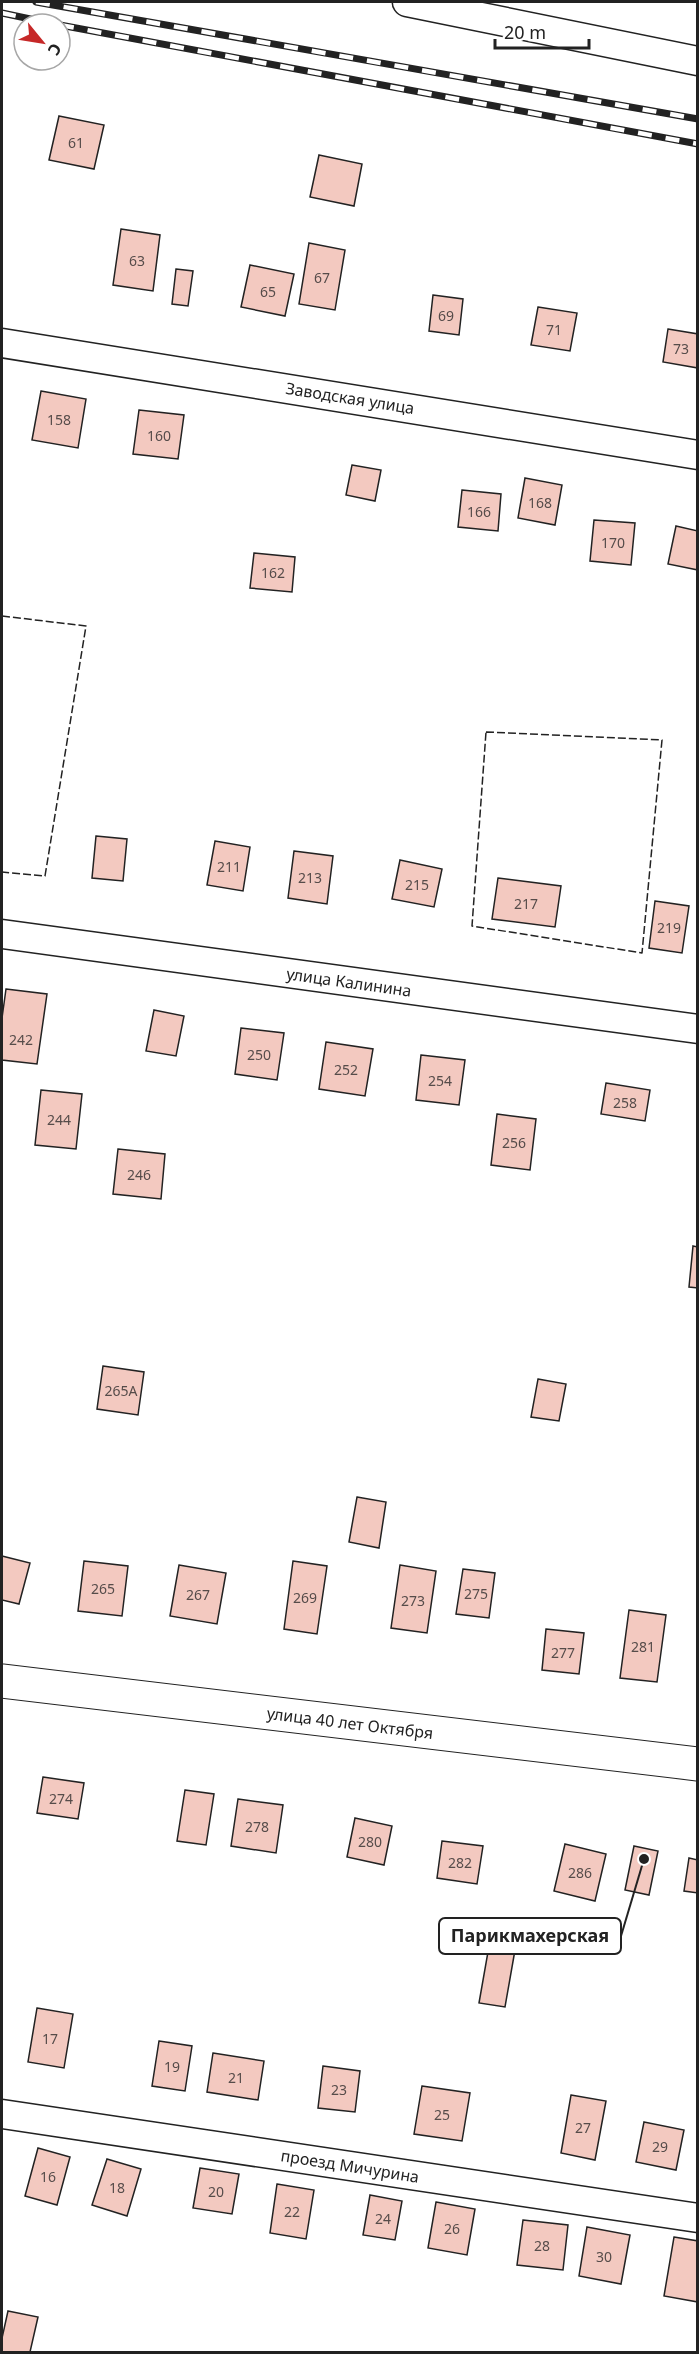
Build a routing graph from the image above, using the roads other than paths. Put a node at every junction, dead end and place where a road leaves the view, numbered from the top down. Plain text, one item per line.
1 (407, 2) edge
2 (698, 61) edge
3 (2, 343) edge
4 (698, 455) edge
5 (2, 934) edge
6 (698, 1029) edge
7 (2, 1681) edge
8 (698, 1764) edge
9 (2, 2114) edge
10 (698, 2218) edge

1 - 2 street
3 - 4 street, Заводская улица
5 - 6 street, улица Калинина
7 - 8 street, улица 40 лет Октября
9 - 10 street, проезд Мичурина

